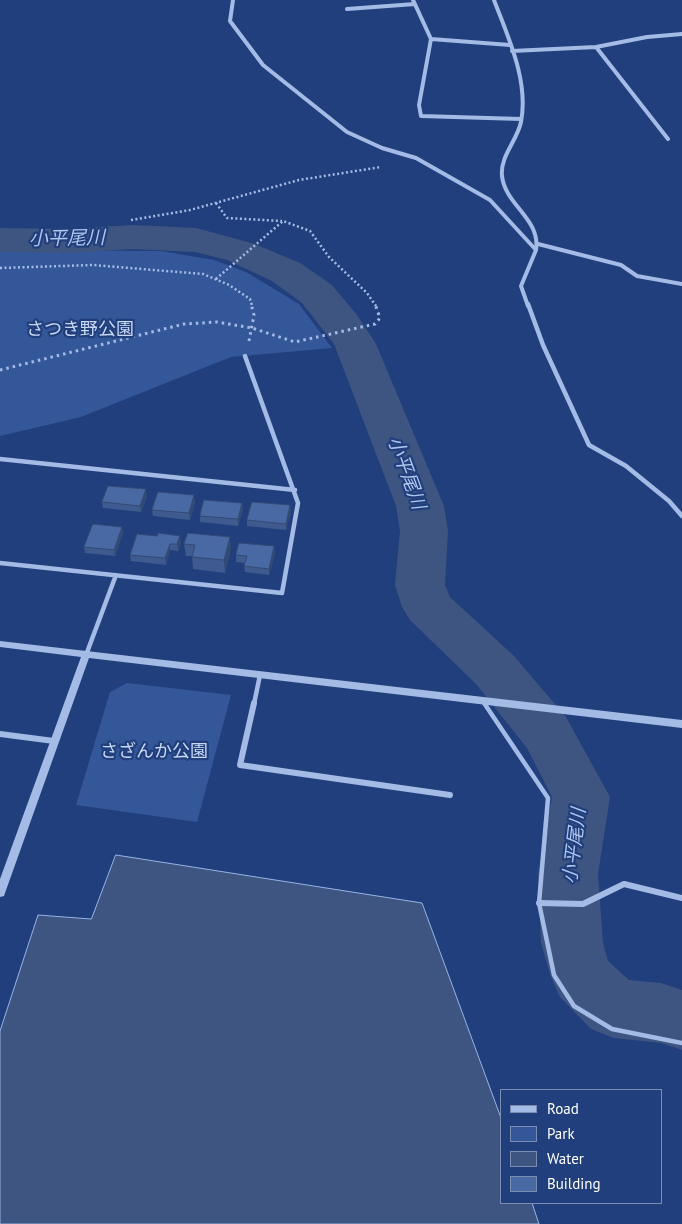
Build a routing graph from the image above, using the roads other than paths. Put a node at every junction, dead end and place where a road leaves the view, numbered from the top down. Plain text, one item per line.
1 (233, 0) edge
2 (413, 0) edge
3 (494, 0) edge
4 (415, 4) junction
5 (347, 9) dead end
6 (682, 34) edge
7 (431, 39) junction
8 (510, 45) junction
9 (596, 47) junction
10 (512, 51) junction
11 (521, 119) junction
12 (668, 139) dead end
13 (538, 244) junction
14 (536, 250) junction
15 (682, 284) edge
16 (245, 356) road end
17 (0, 459) edge
18 (295, 490) junction
19 (682, 516) edge
20 (0, 563) edge
21 (116, 575) junction
22 (0, 644) edge
23 (86, 655) junction
24 (260, 675) junction
25 (483, 701) junction
26 (682, 724) edge
27 (0, 734) edge
28 (54, 741) junction
29 (450, 795) dead end
30 (2, 882) edge
31 (0, 893) edge
32 (682, 898) edge
33 (538, 903) junction
34 (682, 1043) edge

1 - 14 street
2 - 4 street
3 - 8 street
4 - 5 street
4 - 7 street
6 - 9 street
7 - 8 street
7 - 11 street
8 - 10 street
9 - 10 street
9 - 12 street
10 - 11 street
11 - 13 street
13 - 14 street
13 - 15 street
14 - 19 street
16 - 18 street
17 - 18 street
18 - 21 street
20 - 21 street
21 - 23 street
22 - 23 street
23 - 24 street
23 - 28 street
24 - 25 street
24 - 29 street
25 - 26 street
25 - 33 lane
27 - 28 street
28 - 30 street
30 - 31 street
32 - 33 street
33 - 34 lane

